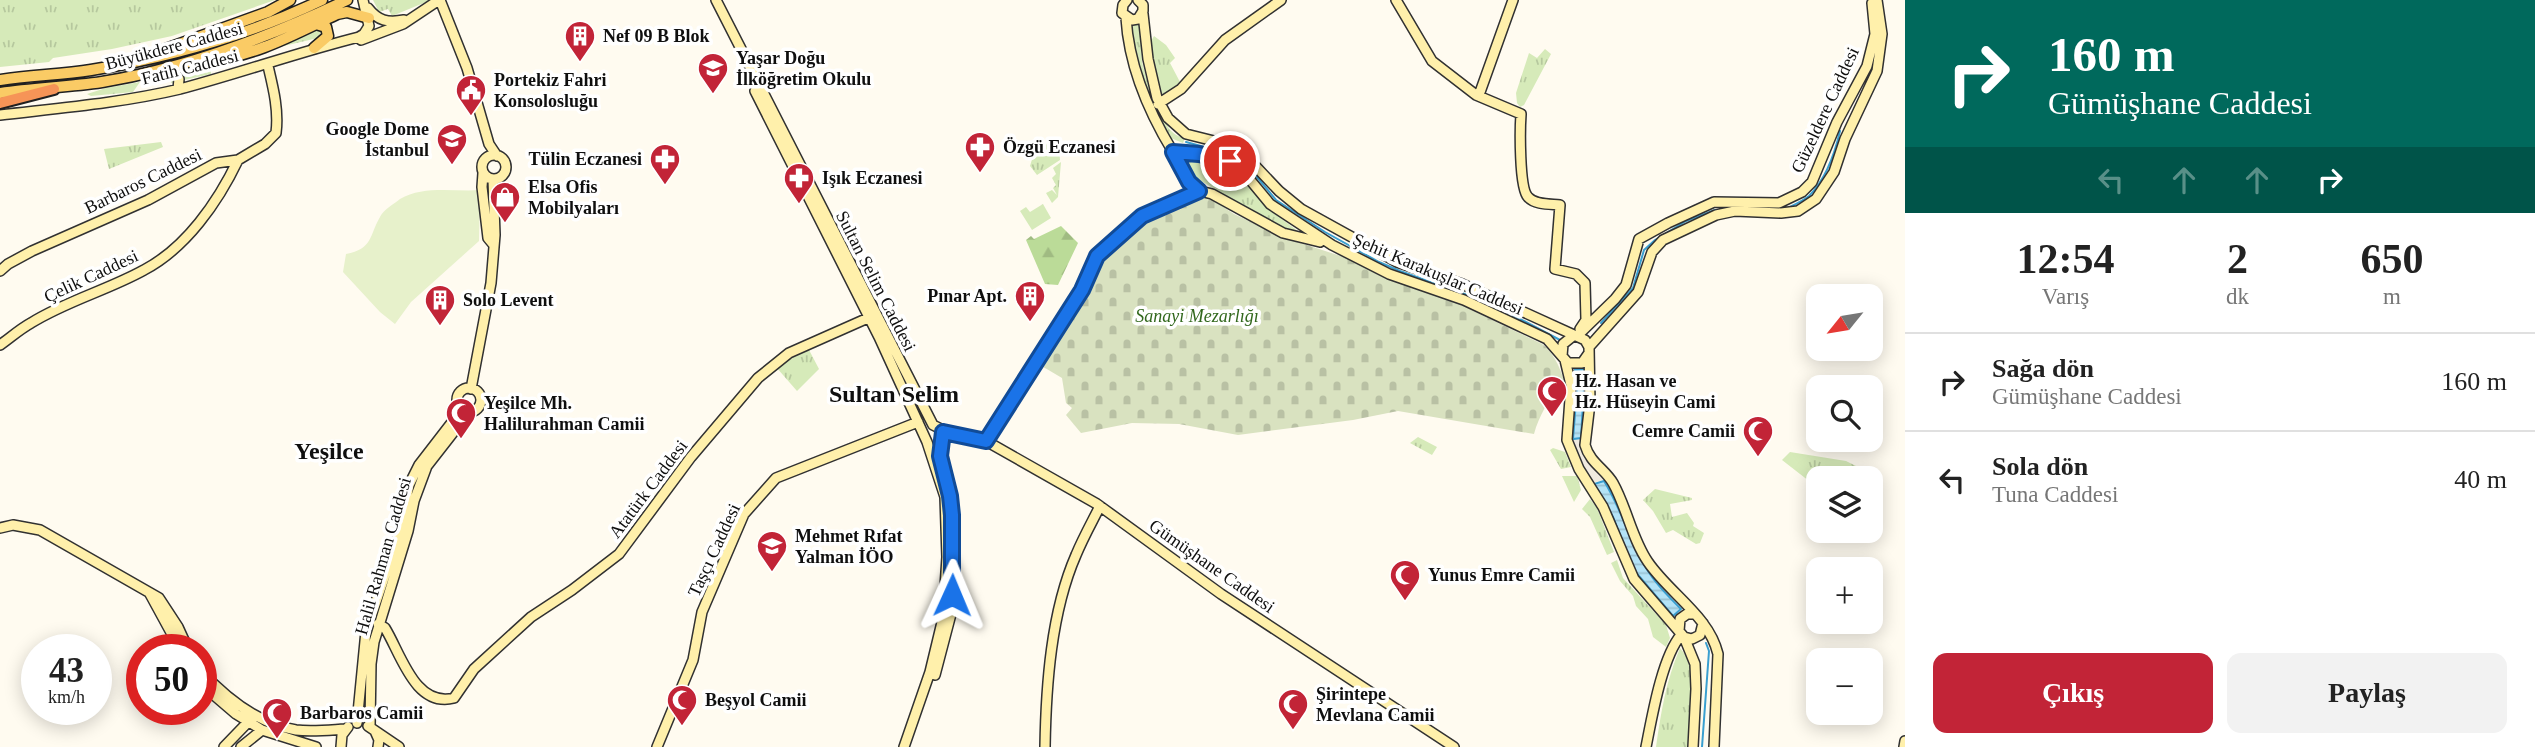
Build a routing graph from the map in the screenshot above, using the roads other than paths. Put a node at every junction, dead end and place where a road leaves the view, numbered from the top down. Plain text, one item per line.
1 (290, 0) edge
2 (322, 0) edge
3 (347, 0) edge
4 (363, 0) edge
5 (440, 0) edge
6 (710, 0) edge
7 (716, 0) edge
8 (1138, 0) edge
9 (1281, 0) edge
10 (1396, 0) edge
11 (1513, 0) edge
12 (1883, 0) edge
13 (1873, 1) edge
14 (1123, 2) edge
15 (1143, 14) junction
16 (369, 18) junction
17 (1126, 18) junction
18 (408, 19) junction
19 (1881, 23) junction
20 (316, 24) junction
21 (734, 42) junction
22 (314, 48) junction
23 (143, 60) junction
24 (190, 61) junction
25 (265, 65) junction
26 (167, 67) junction
27 (0, 80) edge
28 (54, 89) junction
29 (178, 89) junction
30 (0, 93) edge
31 (1479, 95) junction
32 (0, 103) edge
33 (1160, 103) junction
34 (1148, 108) junction
35 (0, 115) edge
36 (1173, 152) junction
37 (497, 156) junction
38 (238, 160) junction
39 (484, 173) junction
40 (493, 179) junction
41 (1199, 191) junction
42 (1714, 202) junction
43 (819, 211) junction
44 (1716, 215) junction
45 (493, 244) junction
46 (1332, 246) junction
47 (0, 271) edge
48 (868, 318) junction
49 (877, 327) junction
50 (1575, 336) junction
51 (0, 345) edge
52 (1589, 349) junction
53 (1563, 358) junction
54 (471, 389) junction
55 (460, 407) junction
56 (472, 411) junction
57 (933, 425) junction
58 (920, 426) junction
59 (942, 436) junction
60 (986, 441) junction
61 (927, 442) junction
62 (948, 497) junction
63 (1101, 506) junction
64 (0, 528) edge
65 (150, 594) junction
66 (1695, 614) junction
67 (1703, 624) junction
68 (377, 625) junction
69 (172, 634) edge
70 (180, 634) edge
71 (1681, 634) junction
72 (217, 687) edge
73 (217, 698) edge
74 (919, 713) junction
75 (252, 718) junction
76 (357, 723) junction
77 (345, 729) junction
78 (372, 729) junction
79 (262, 730) junction
80 (1905, 741) edge
81 (224, 747) edge
82 (241, 747) edge
83 (316, 747) edge
84 (341, 747) edge
85 (378, 747) edge
86 (399, 747) edge
87 (657, 747) edge
88 (904, 747) edge
89 (911, 747) edge
90 (1045, 747) edge
91 (1454, 747) edge
92 (1646, 747) edge
93 (1693, 747) edge
94 (1714, 747) edge
95 (1904, 747) edge

1 - 23 main road
2 - 23 main road, Büyükdere Caddesi
3 - 24 main road, Büyükdere Caddesi
4 - 16 street
4 - 18 street
5 - 18 street
5 - 37 street
6 - 21 street, Sultan Selim Caddesi
7 - 21 street, Sultan Selim Caddesi
8 - 15 street, Şehit Karakuşlar Caddesi
9 - 33 street
10 - 31 street
11 - 31 street
12 - 19 street
13 - 19 street, Güzeldere Caddesi
13 - 42 street, Güzeldere Caddesi
14 - 17 street
15 - 17 street
15 - 33 street, Şehit Karakuşlar Caddesi
16 - 18 street
16 - 20 main road
16 - 22 street
17 - 34 street
18 - 25 street
19 - 44 street, Güzeldere Caddesi
20 - 22 main road
20 - 24 main road
21 - 43 street, Sultan Selim Caddesi
22 - 25 street
23 - 27 main road, Büyükdere Caddesi
24 - 26 main road, Büyükdere Caddesi
25 - 29 street, Fatih Caddesi
25 - 38 street, Barbaros Caddesi
26 - 28 main road, Büyükdere Caddesi
26 - 29 street
28 - 30 main road, Büyükdere Caddesi
28 - 32 highway
29 - 35 street, Fatih Caddesi
31 - 50 street
33 - 34 street
33 - 50 street, Şehit Karakuşlar Caddesi
34 - 36 street
36 - 41 street
36 - 46 street, Şehit Karakuşlar Caddesi
37 - 39 street
37 - 40 street
38 - 47 street, Barbaros Caddesi
38 - 51 street, Çelik Caddesi
39 - 40 street
39 - 45 street
40 - 45 street
41 - 46 street
41 - 60 street
42 - 44 street
42 - 50 street, Güzeldere Caddesi
43 - 48 street, Sultan Selim Caddesi
43 - 49 street, Sultan Selim Caddesi
44 - 52 street, Güzeldere Caddesi
45 - 54 street
46 - 53 street, Şehit Karakuşlar Caddesi
48 - 49 street, Sultan Selim Caddesi
48 - 68 street, Atatürk Caddesi
49 - 57 street, Sultan Selim Caddesi
49 - 58 street, Sultan Selim Caddesi
50 - 52 street
50 - 53 street
52 - 53 street
52 - 66 street
53 - 71 street
54 - 55 street
54 - 56 street
55 - 56 street
55 - 76 street, Halil Rahman Caddesi
56 - 68 street, Halil Rahman Caddesi
57 - 58 street, Taşçı Caddesi
57 - 59 street, Sultan Selim Caddesi
58 - 61 street, Sultan Selim Caddesi
58 - 87 street, Taşçı Caddesi
59 - 60 street, Gümüşhane Caddesi
59 - 61 street
59 - 62 street, Sultan Selim Caddesi
60 - 63 street, Gümüşhane Caddesi
61 - 62 street, Sultan Selim Caddesi
62 - 74 street, Sultan Selim Caddesi
63 - 90 street
63 - 91 street, Gümüşhane Caddesi
64 - 65 street
65 - 69 street
65 - 70 street
66 - 67 street
66 - 71 street
67 - 71 street
67 - 94 street
68 - 78 street, Halil Rahman Caddesi
71 - 92 street
71 - 93 street
72 - 75 street
73 - 75 street
74 - 88 street, Sultan Selim Caddesi
74 - 89 street, Sultan Selim Caddesi
75 - 77 street
75 - 79 street
75 - 81 street
76 - 77 street
76 - 78 street
77 - 84 street
78 - 85 street, Halil Rahman Caddesi
78 - 86 street
79 - 82 street
79 - 83 street
80 - 95 street

